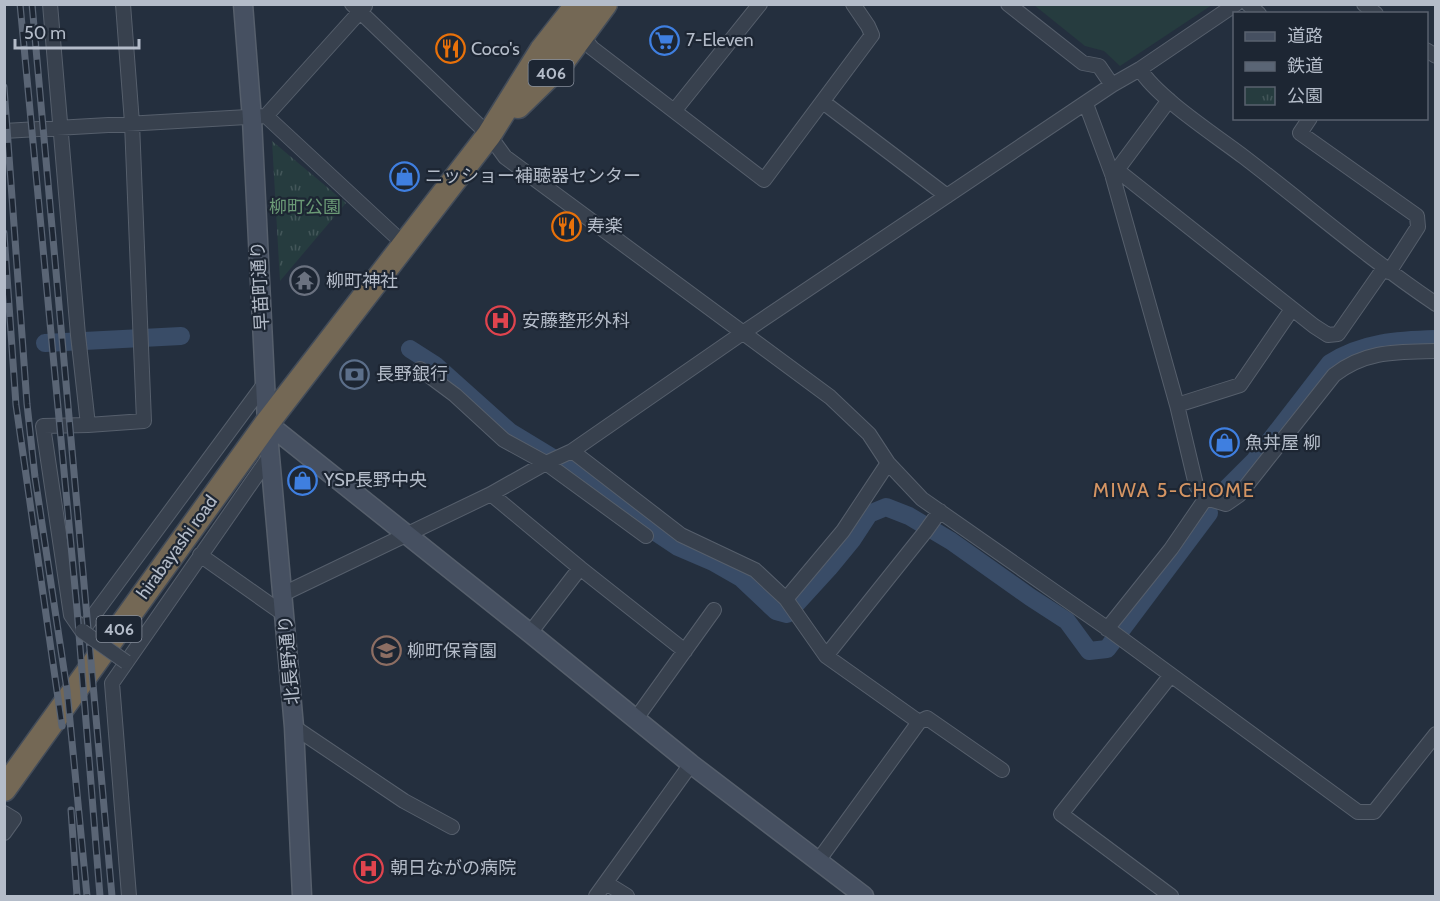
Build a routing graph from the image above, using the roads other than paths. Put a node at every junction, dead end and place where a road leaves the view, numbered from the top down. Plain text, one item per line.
1 (50, 4) edge
2 (123, 4) edge
3 (243, 4) edge
4 (578, 4) edge
5 (605, 4) edge
6 (760, 4) edge
7 (853, 4) edge
8 (1008, 4) edge
9 (1236, 4) edge
10 (359, 7) edge
11 (581, 35) junction
12 (1140, 69) junction
13 (1112, 85) junction
14 (1169, 100) junction
15 (822, 102) junction
16 (1086, 104) junction
17 (675, 110) junction
18 (259, 117) junction
19 (1309, 120) edge
20 (132, 123) junction
21 (59, 128) junction
22 (4, 131) edge
23 (489, 135) junction
24 (1114, 172) junction
25 (947, 196) junction
26 (404, 244) junction
27 (1386, 270) junction
28 (1436, 304) edge
29 (1292, 309) junction
30 (744, 332) junction
31 (1436, 351) edge
32 (420, 369) dead end
33 (265, 383) junction
34 (1177, 405) junction
35 (267, 423) junction
36 (88, 425) junction
37 (568, 452) junction
38 (270, 456) junction
39 (548, 462) junction
40 (888, 463) junction
41 (491, 494) junction
42 (1206, 498) junction
43 (940, 511) junction
44 (407, 534) junction
45 (646, 536) dead end
46 (200, 555) junction
47 (580, 568) junction
48 (283, 594) junction
49 (791, 605) junction
50 (714, 610) dead end
51 (285, 615) junction
52 (82, 631) junction
53 (530, 633) junction
54 (1113, 633) junction
55 (685, 651) junction
56 (826, 656) junction
57 (126, 662) junction
58 (1171, 675) junction
59 (635, 720) junction
60 (919, 722) junction
61 (294, 727) junction
62 (1436, 735) edge
63 (691, 764) junction
64 (1002, 770) dead end
65 (4, 789) edge
66 (9, 816) edge
67 (452, 827) dead end
68 (4, 833) edge
69 (818, 861) junction
70 (606, 883) junction
71 (1152, 891) edge
72 (129, 897) edge
73 (302, 897) edge
74 (596, 897) edge
75 (627, 897) edge
76 (864, 897) edge
77 (1171, 897) edge

1 - 21 street
2 - 20 street
3 - 18 street, 早苗町通り
4 - 23 highway, 406
5 - 11 highway, 406
6 - 17 street
7 - 15 street
8 - 13 street
9 - 12 street
10 - 18 street
10 - 23 street
11 - 17 street
11 - 23 highway, 406
12 - 13 street
12 - 14 street
13 - 16 street
14 - 24 street
14 - 27 street
15 - 17 street
15 - 25 street
16 - 24 street
16 - 25 street
18 - 20 street
18 - 26 street
18 - 33 street, 早苗町通り
19 - 27 street
20 - 21 street
20 - 36 street
21 - 22 street
21 - 36 street
23 - 26 highway, 406
23 - 30 street
24 - 29 street
24 - 34 street
25 - 30 street
26 - 35 highway, 406
27 - 28 street
27 - 29 street
29 - 34 street
30 - 37 street
30 - 40 street
31 - 42 street
32 - 39 street
33 - 35 street, 早苗町通り
33 - 52 street
34 - 42 street
35 - 38 street, 北長野通り
35 - 44 street
35 - 65 highway, hirabayashi road / 406
36 - 52 street
37 - 39 street
37 - 49 street
38 - 46 street
38 - 48 street, 北長野通り
39 - 41 street
39 - 45 street
40 - 43 street
40 - 49 street
41 - 44 street
41 - 47 street
42 - 54 street
43 - 54 street
43 - 56 street
44 - 48 street
44 - 53 street
46 - 51 street
46 - 57 street
47 - 53 street
47 - 55 street
48 - 51 street, 北長野通り
49 - 56 street
50 - 55 street
51 - 61 street, 北長野通り
52 - 57 street, bridge
53 - 59 street
54 - 58 street
55 - 59 street
56 - 60 street
57 - 72 street
58 - 62 street
58 - 71 street
59 - 63 street
60 - 64 street
60 - 69 street
61 - 67 street
61 - 73 street, 北長野通り
63 - 69 street
63 - 70 street
66 - 68 street
69 - 76 street
70 - 74 street
70 - 75 street
71 - 77 street

